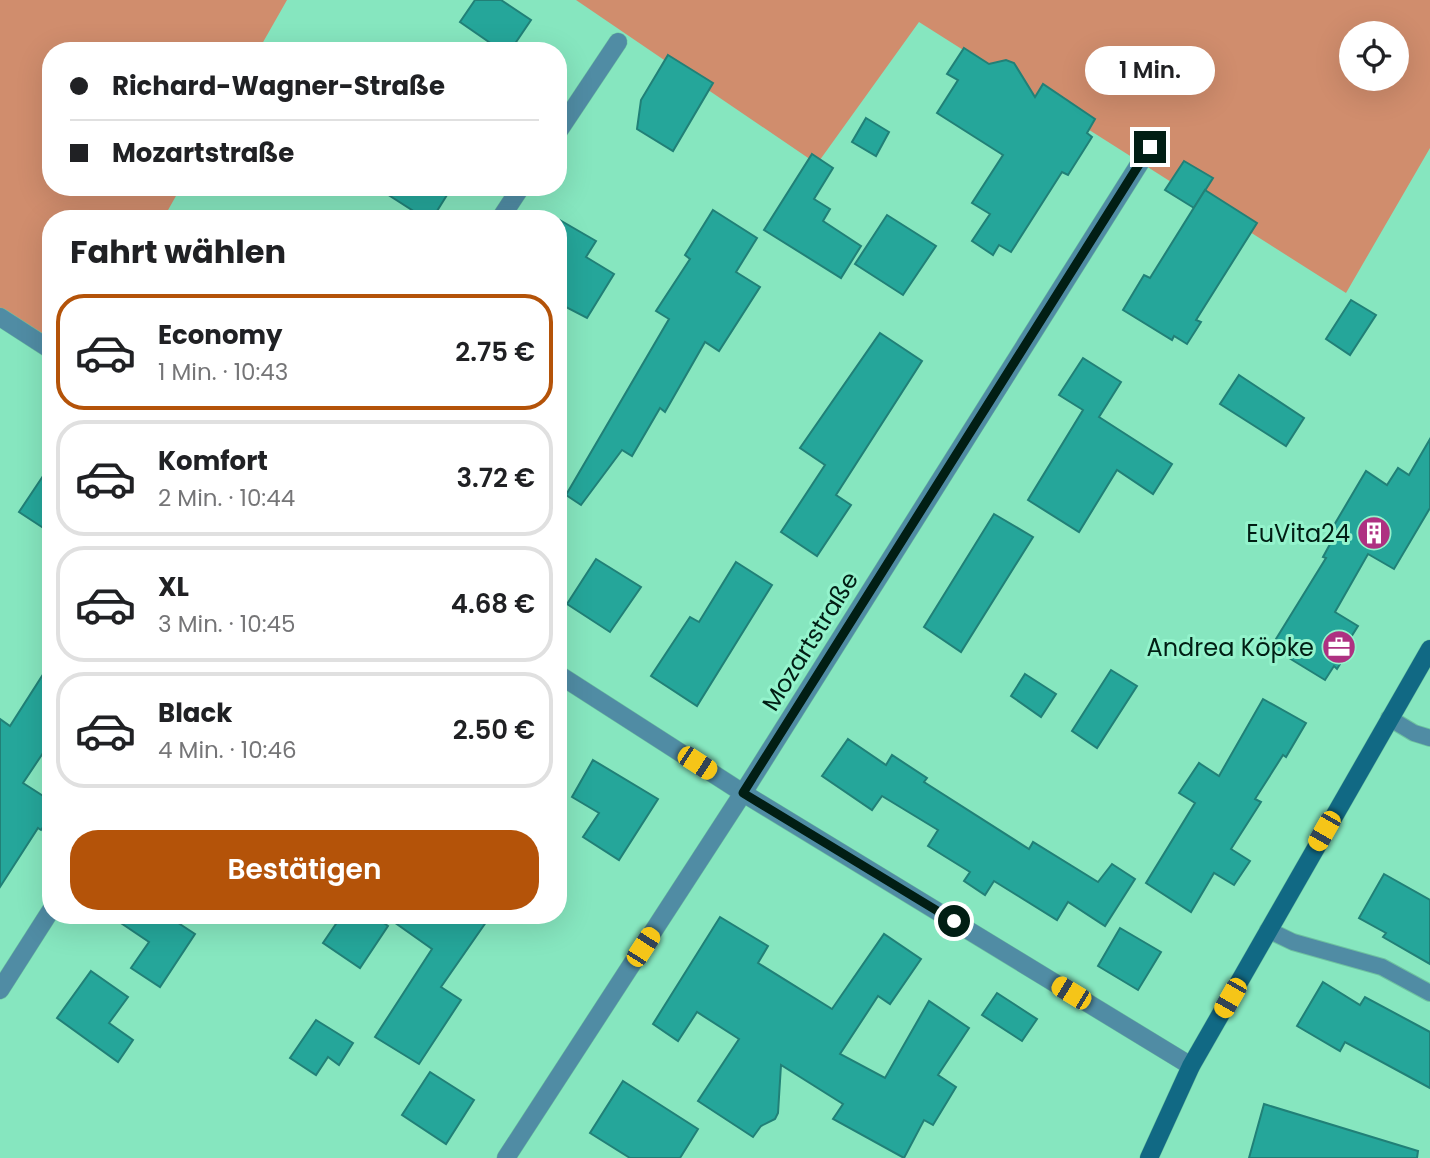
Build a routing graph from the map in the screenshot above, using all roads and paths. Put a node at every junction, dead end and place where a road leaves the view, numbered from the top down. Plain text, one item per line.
1 (618, 42) dead end
2 (567, 118) edge
3 (1150, 147) dead end
4 (0, 317) edge
5 (42, 344) edge
6 (1430, 649) edge
7 (567, 680) edge
8 (1390, 718) junction
9 (1430, 738) edge
10 (743, 793) junction
11 (42, 924) edge
12 (1268, 930) junction
13 (0, 990) edge
14 (1430, 993) edge
15 (1191, 1066) junction
16 (1153, 1156) edge
17 (506, 1158) edge

1 - 2 street
3 - 10 street, Mozartstraße
4 - 5 street
6 - 8 main road
7 - 10 street
8 - 9 lane
8 - 12 main road
10 - 15 street
10 - 17 street, Mozartstraße
11 - 13 street
12 - 14 lane
12 - 15 main road
15 - 16 main road

